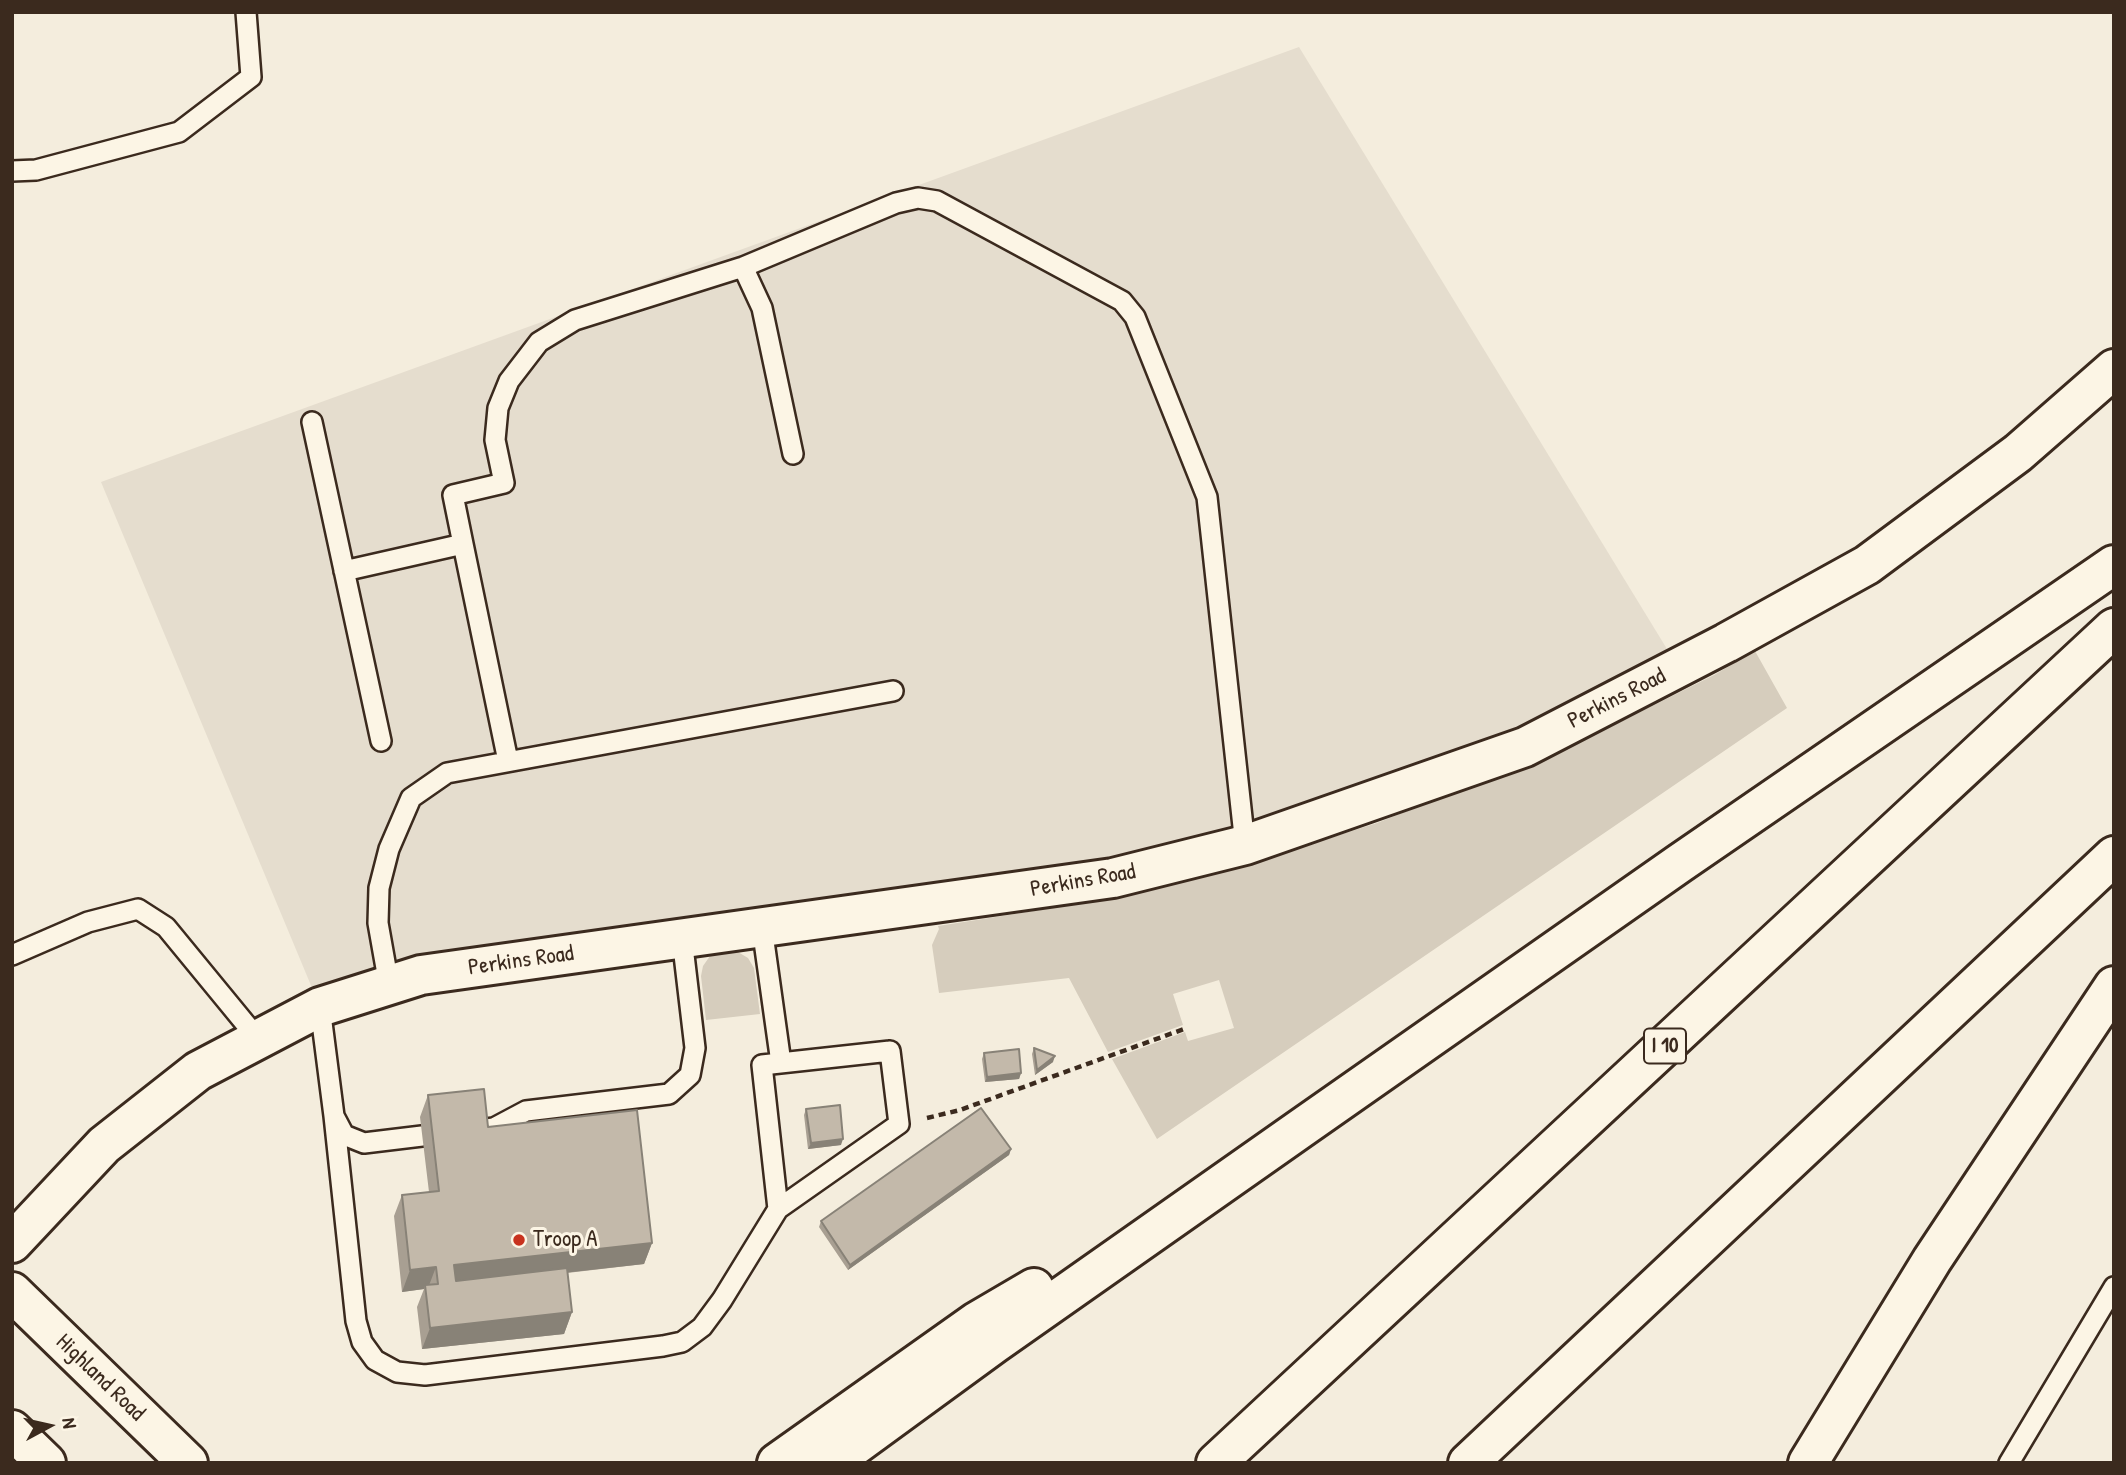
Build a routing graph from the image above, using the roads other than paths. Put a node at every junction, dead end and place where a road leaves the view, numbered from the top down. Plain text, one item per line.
1 (246, 12) edge
2 (12, 171) edge
3 (743, 267) junction
4 (2114, 369) edge
5 (312, 422) dead end
6 (793, 454) dead end
7 (463, 544) junction
8 (2114, 565) edge
9 (344, 571) junction
10 (2114, 628) edge
11 (893, 691) dead end
12 (381, 741) dead end
13 (508, 761) junction
14 (1245, 845) junction
15 (2114, 856) edge
16 (762, 927) junction
17 (682, 938) junction
18 (12, 955) edge
19 (389, 985) junction
20 (2114, 986) edge
21 (320, 1007) junction
22 (258, 1040) junction
23 (781, 1063) junction
24 (334, 1116) junction
25 (1300, 1129) junction
26 (478, 1130) edge
27 (422, 1136) dead end
28 (778, 1209) junction
29 (12, 1243) edge
30 (2114, 1287) edge
31 (12, 1292) edge
32 (12, 1430) edge
33 (46, 1463) edge
34 (188, 1463) edge
35 (777, 1463) edge
36 (831, 1463) edge
37 (1216, 1463) edge
38 (1468, 1463) edge
39 (1808, 1463) edge
40 (2009, 1463) edge

1 - 2 lane
3 - 6 lane
3 - 7 lane
3 - 14 lane
4 - 14 main road, Perkins Road
5 - 9 lane
7 - 9 lane
7 - 13 lane
8 - 25 main road
9 - 12 lane
10 - 37 main road, I 10
11 - 13 lane
13 - 19 lane
14 - 16 main road, Perkins Road
15 - 38 main road
16 - 17 main road, Perkins Road
16 - 23 lane
17 - 19 main road, Perkins Road
17 - 26 lane
18 - 22 lane
19 - 21 main road, Perkins Road
20 - 39 main road
21 - 22 main road, Perkins Road
21 - 24 lane
22 - 29 main road, Perkins Road
23 - 28 lane
23 - 28 lane
24 - 27 lane
24 - 28 lane
25 - 35 main road
25 - 36 main road
30 - 40 lane
31 - 34 main road, Highland Road
32 - 33 main road

